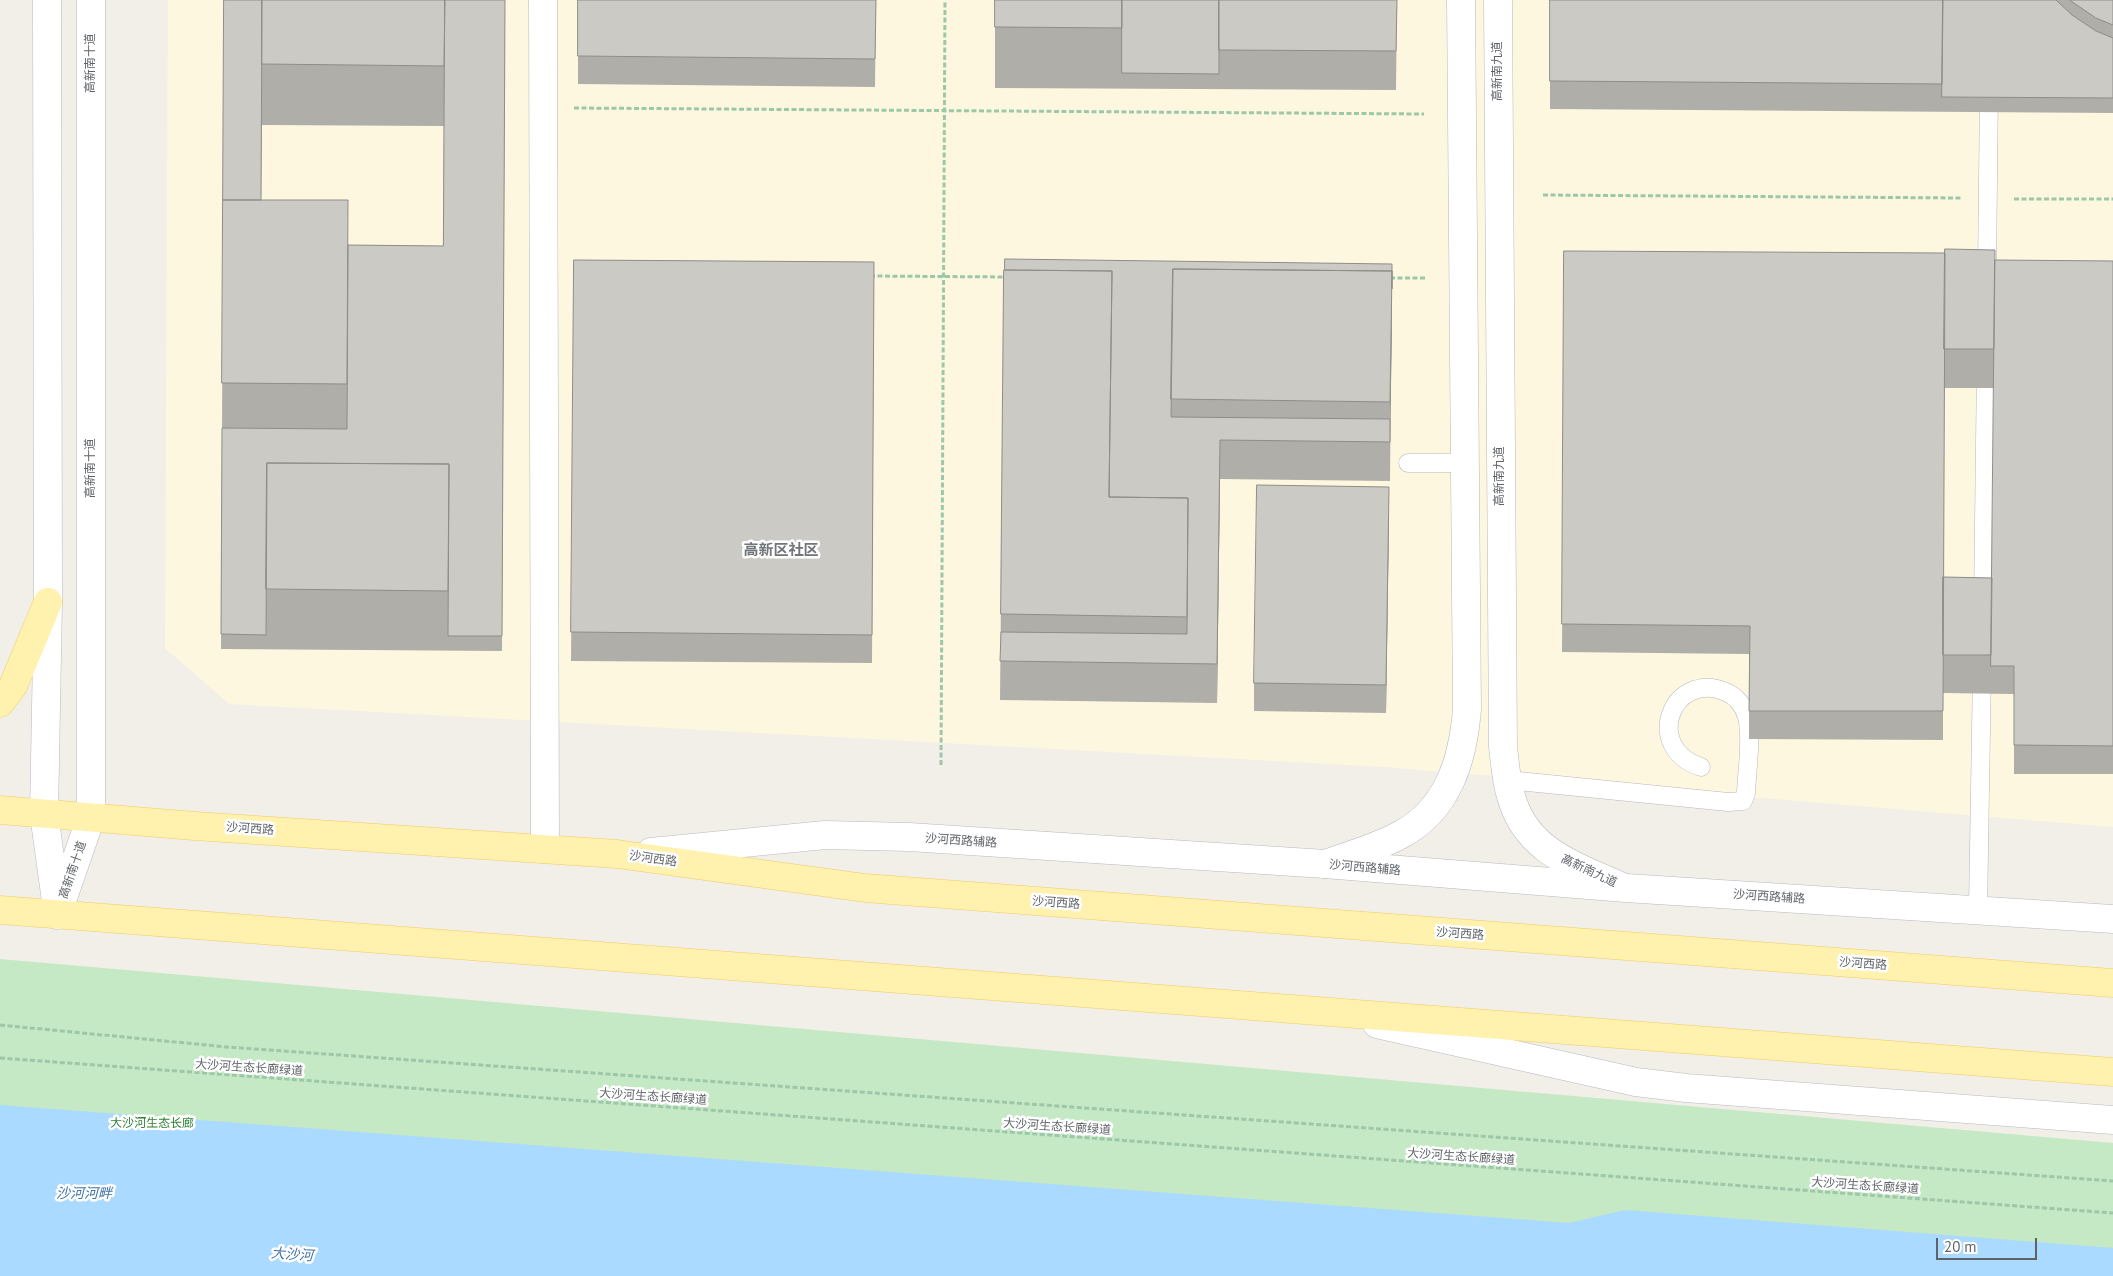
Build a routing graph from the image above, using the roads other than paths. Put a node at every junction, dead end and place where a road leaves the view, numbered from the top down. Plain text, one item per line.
1 (47, 0) edge
2 (91, 0) edge
3 (544, 0) edge
4 (1462, 0) edge
5 (1498, 0) edge
6 (1989, 70) edge
7 (1987, 288) edge
8 (1986, 347) edge
9 (1408, 463) dead end
10 (1466, 463) junction
11 (48, 602) junction
12 (1982, 614) edge
13 (1982, 654) edge
14 (0, 703) edge
15 (1701, 767) dead end
16 (1508, 780) junction
17 (0, 810) edge
18 (44, 814) junction
19 (91, 817) junction
20 (545, 849) junction
21 (617, 854) junction
22 (1325, 864) junction
23 (1626, 888) junction
24 (0, 910) edge
25 (1978, 910) junction
26 (58, 915) junction
27 (2113, 919) edge
28 (2113, 983) edge
29 (1296, 1010) junction
30 (2113, 1072) edge
31 (2113, 1120) edge

1 - 11 main road, 高新南十道
2 - 19 main road, 高新南十道
3 - 20 main road
4 - 10 main road
5 - 16 main road, 高新南九道
6 - 7 lane
8 - 12 lane
9 - 10 lane
10 - 22 main road
11 - 14 main road
11 - 18 main road, 高新南十道
13 - 25 lane
15 - 16 lane
16 - 23 main road, 高新南九道
17 - 18 main road, 沙河西路
18 - 19 main road, 沙河西路
18 - 26 main road, 高新南十道
19 - 20 main road, 沙河西路
19 - 26 main road, 高新南十道
20 - 21 main road, 沙河西路
21 - 22 main road, 沙河西路辅路
21 - 28 main road, 沙河西路
22 - 23 main road, 沙河西路辅路
23 - 25 main road, 沙河西路辅路
24 - 26 main road
25 - 27 main road, 沙河西路辅路
26 - 29 main road
29 - 30 main road
29 - 31 main road

